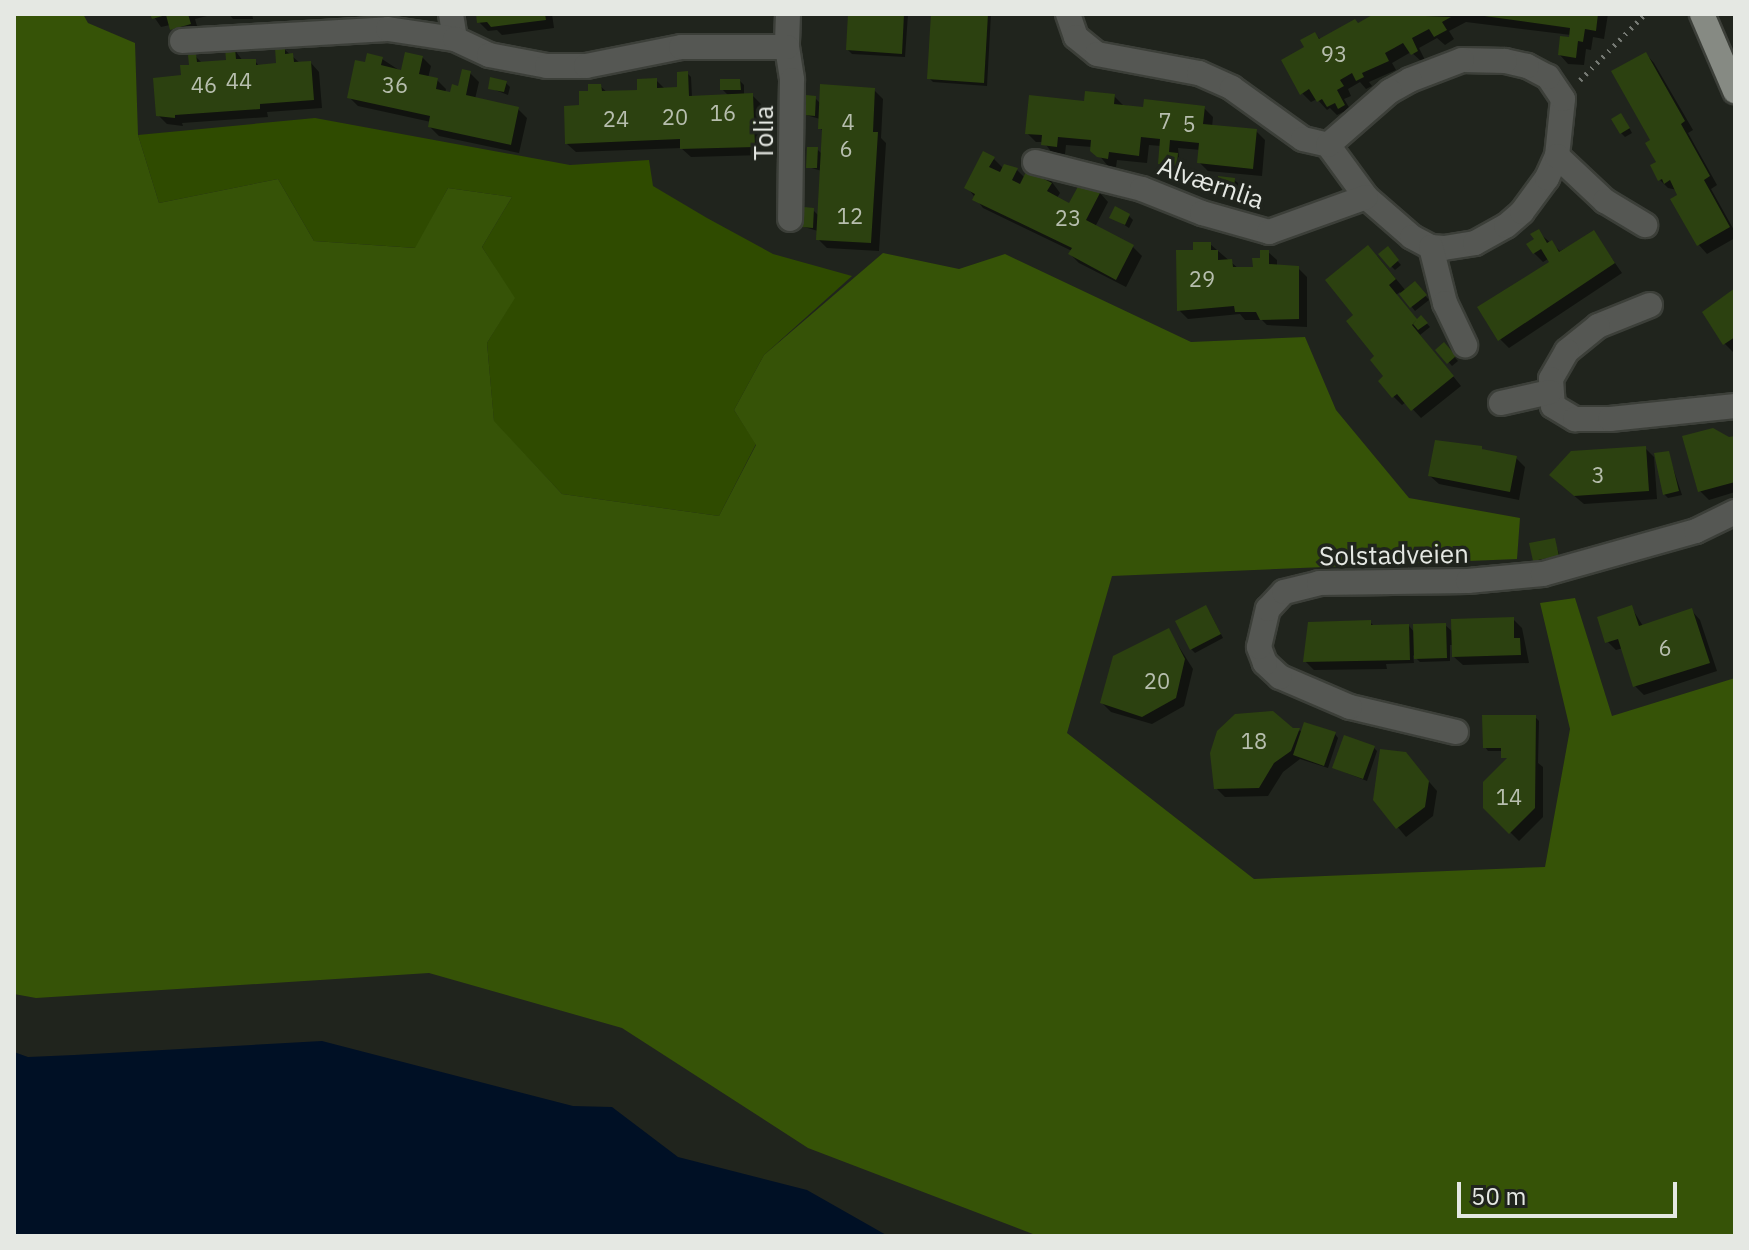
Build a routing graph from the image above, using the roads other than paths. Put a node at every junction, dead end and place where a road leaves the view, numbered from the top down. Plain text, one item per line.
1 (451, 14) edge
2 (788, 14) edge
3 (1068, 14) edge
4 (1702, 14) edge
5 (455, 39) junction
6 (182, 41) dead end
7 (787, 47) junction
8 (1735, 91) edge
9 (1328, 145) junction
10 (1557, 156) junction
11 (1035, 162) dead end
12 (1366, 197) junction
13 (790, 219) dead end
14 (1645, 225) dead end
15 (1431, 247) junction
16 (1650, 305) dead end
17 (1465, 345) dead end
18 (1550, 392) junction
19 (1501, 403) dead end
20 (1735, 406) edge
21 (1735, 512) edge
22 (1456, 732) dead end

1 - 5 street
2 - 7 street, Tolia
3 - 9 street
4 - 8 main road
5 - 6 street
5 - 7 street
7 - 13 street, Tolia
9 - 10 street
9 - 12 street
10 - 14 street
10 - 15 street
11 - 12 street, Alværnlia
12 - 15 street
15 - 17 street
16 - 18 street
18 - 19 street
18 - 20 street
21 - 22 street, Solstadveien

